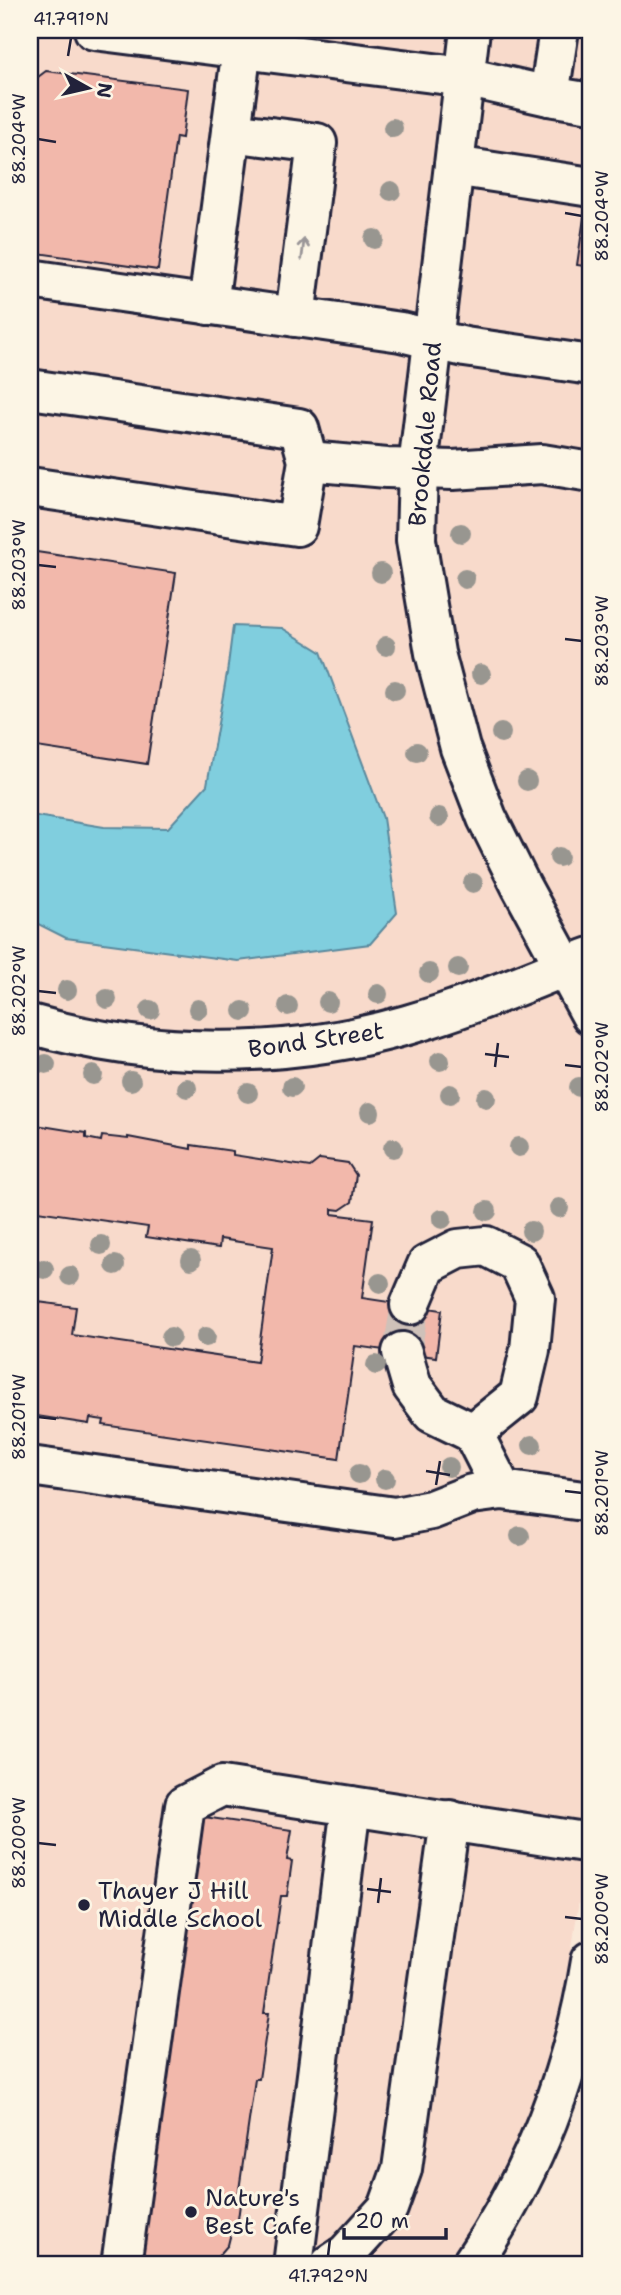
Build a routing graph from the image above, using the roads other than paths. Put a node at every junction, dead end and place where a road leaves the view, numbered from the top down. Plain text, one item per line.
1 (94, 30) edge
2 (470, 30) edge
3 (559, 30) edge
4 (242, 48) junction
5 (465, 77) junction
6 (549, 96) junction
7 (591, 103) edge
8 (231, 132) junction
9 (454, 166) junction
10 (591, 187) edge
11 (30, 279) edge
12 (208, 305) junction
13 (295, 317) junction
14 (433, 340) junction
15 (591, 366) edge
16 (30, 389) edge
17 (308, 461) junction
18 (418, 468) junction
19 (591, 472) edge
20 (30, 487) edge
21 (578, 962) edge
22 (591, 1016) edge
23 (30, 1024) edge
24 (410, 1305) tunnel mouth
25 (402, 1352) tunnel mouth
26 (473, 1433) junction
27 (30, 1466) edge
28 (502, 1490) junction
29 (591, 1502) edge
30 (351, 1806) junction
31 (450, 1820) junction
32 (591, 1843) edge
33 (591, 1961) edge
34 (121, 2265) edge
35 (293, 2265) edge
36 (330, 2265) edge
37 (471, 2265) edge

1 - 4 street
2 - 5 street, Brookdale Road
3 - 6 street
4 - 5 street
4 - 8 street
5 - 6 street
5 - 9 street, Brookdale Road
6 - 7 street
8 - 12 street
13 -> 8 street
9 - 10 street
9 - 14 street, Brookdale Road
11 - 12 street
12 - 13 street
13 - 14 street
14 - 15 street
14 - 18 street, Brookdale Road
16 - 17 street
17 - 18 street
17 - 20 street
18 - 19 street
18 - 21 street, Brookdale Road
21 - 22 street, Brookdale Road
21 - 23 street, Bond Street
24 - 26 street
25 - 26 street
26 - 28 street
27 - 28 street
28 - 29 street
30 - 31 street
30 - 34 street
30 - 35 street
31 - 32 street
31 - 36 street
33 - 37 street

